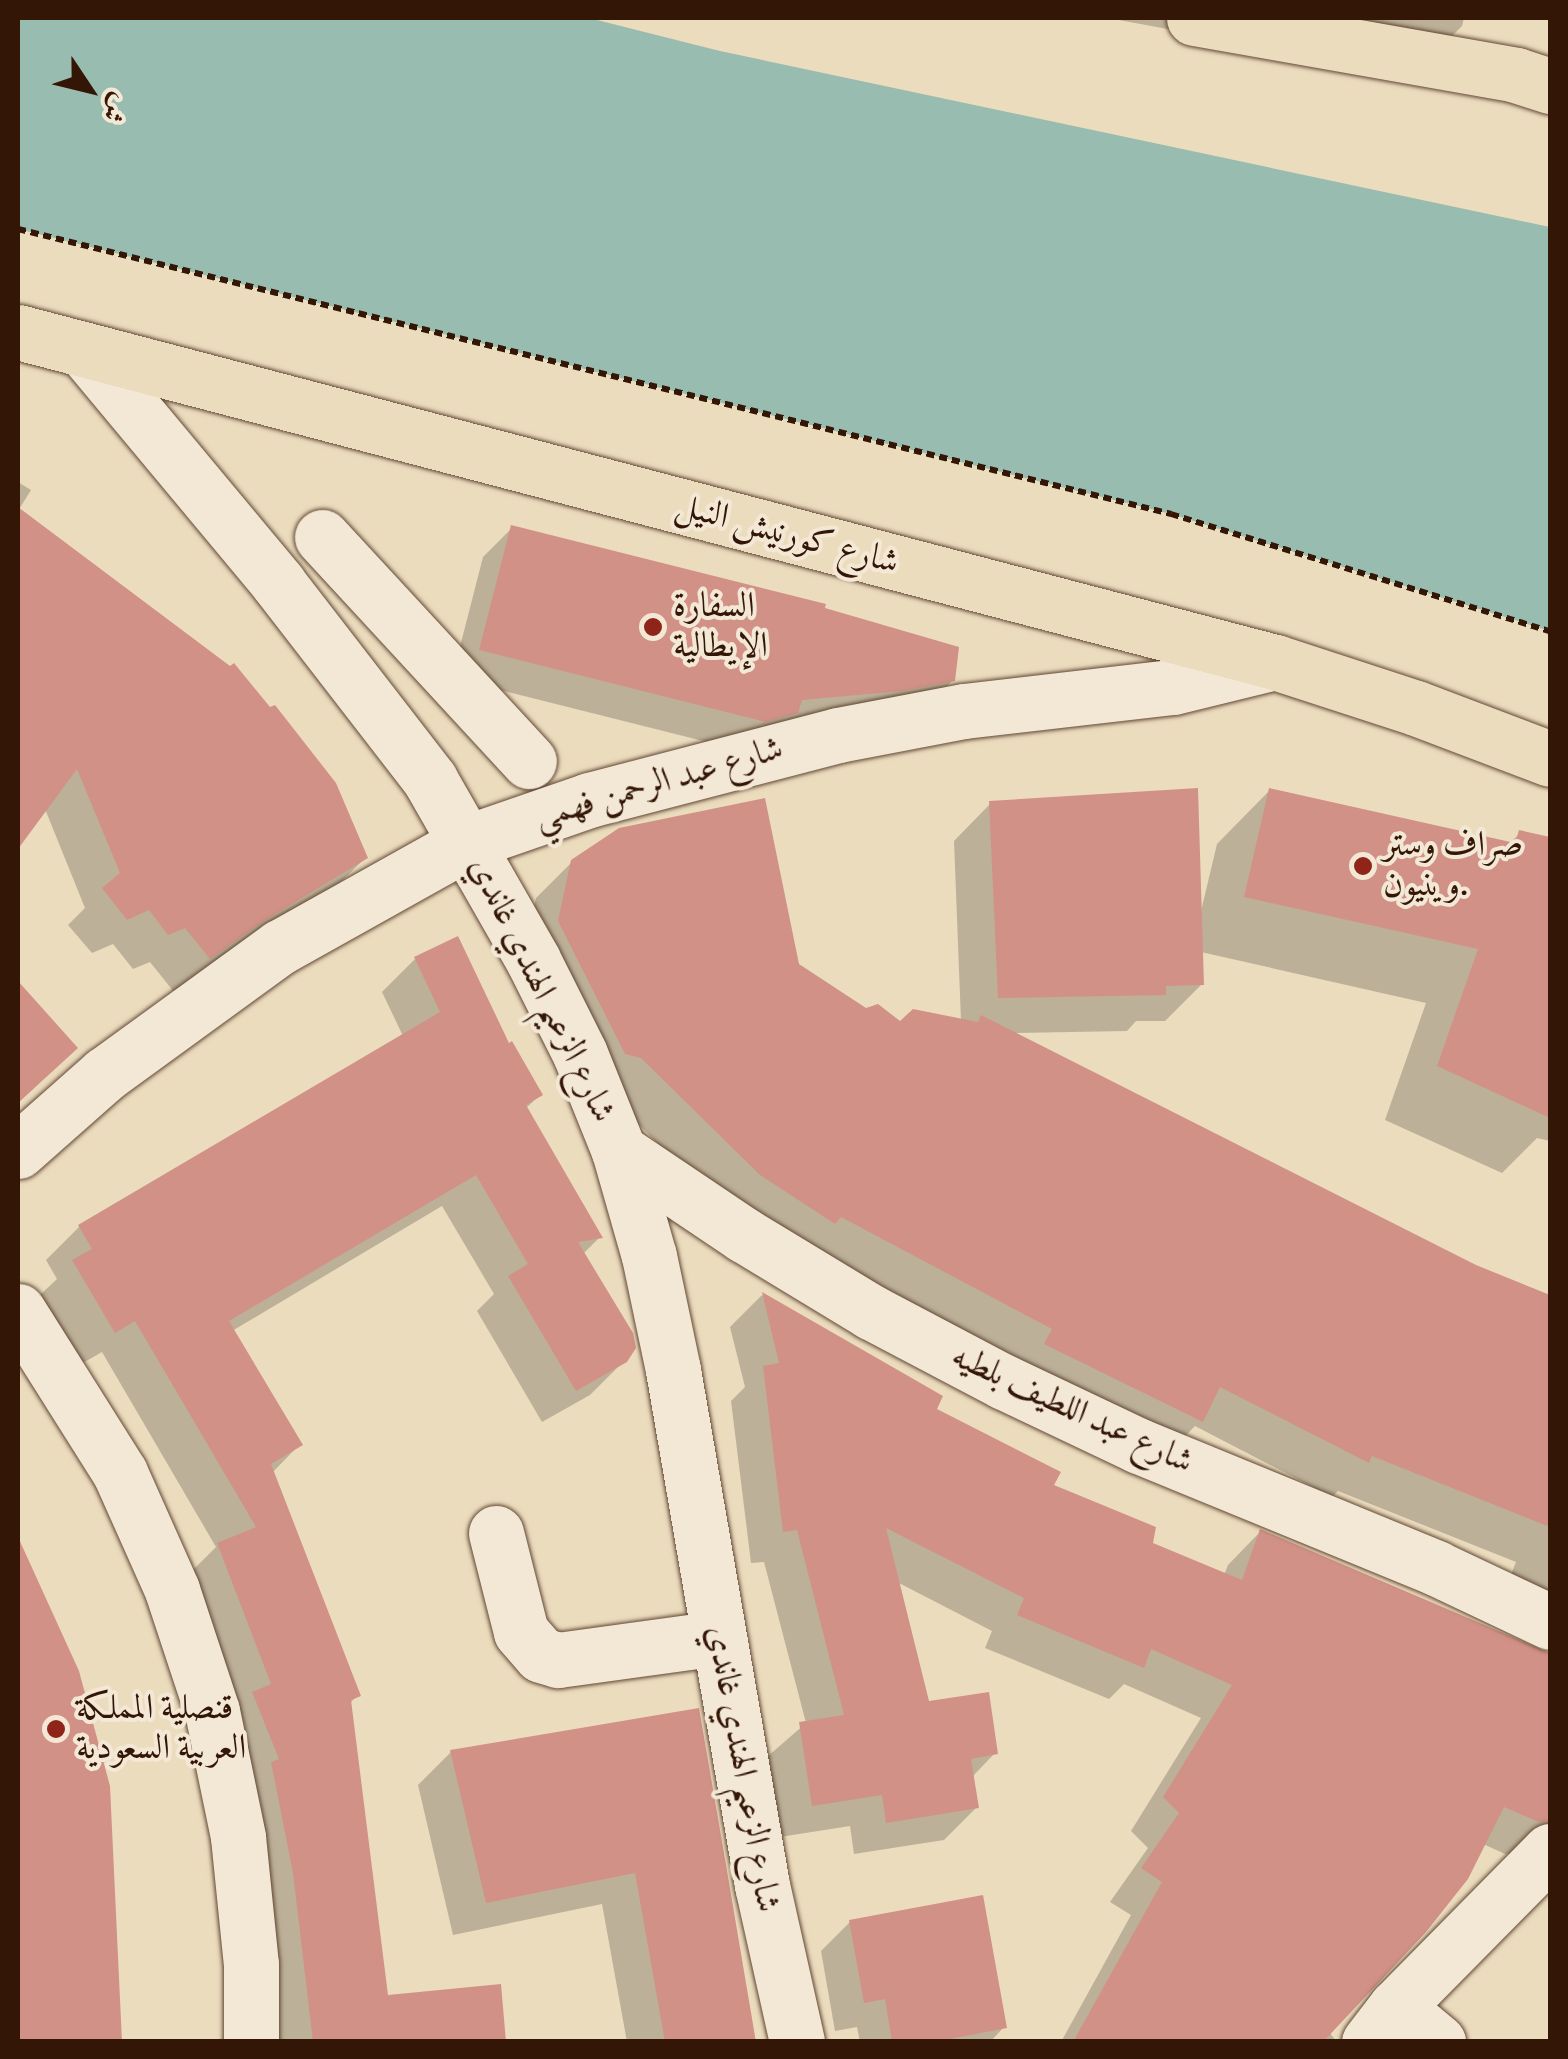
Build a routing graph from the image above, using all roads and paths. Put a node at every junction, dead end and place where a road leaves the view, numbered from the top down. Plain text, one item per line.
1 (1194, 18) edge
2 (1550, 86) edge
3 (18, 229) edge
4 (18, 332) edge
5 (85, 351) junction
6 (322, 537) dead end
7 (1550, 631) edge
8 (1274, 662) junction
9 (489, 718) junction
10 (1550, 759) edge
11 (529, 761) dead end
12 (430, 780) junction
13 (468, 842) junction
14 (18, 1151) edge
15 (620, 1151) junction
16 (18, 1311) edge
17 (496, 1533) dead end
18 (1550, 1622) edge
19 (718, 1638) junction
20 (1550, 1850) edge
21 (1382, 2024) edge
22 (251, 2042) edge
23 (798, 2042) edge
24 (1438, 2042) edge

1 - 2 main road
3 - 7 path
4 - 5 main road, شارع كورنيش النيل
5 - 8 main road, شارع كورنيش النيل
5 - 12 street, شارع الزعيم الهندي غاندي
6 - 9 street
8 - 10 main road, شارع كورنيش النيل
8 - 13 street, شارع عبد الرحمن فهمي
9 - 11 street
9 - 12 street
12 - 13 street, شارع الزعيم الهندي غاندي
13 - 14 street, شارع عبد الرحمن فهمي
13 - 15 street, شارع الزعيم الهندي غاندي
15 - 18 street, شارع عبد اللطيف بلطيه
15 - 19 street, شارع الزعيم الهندي غاندي
16 - 22 street
17 - 19 street
19 - 23 street, شارع الزعيم الهندي غاندي
20 - 21 street
21 - 24 street

